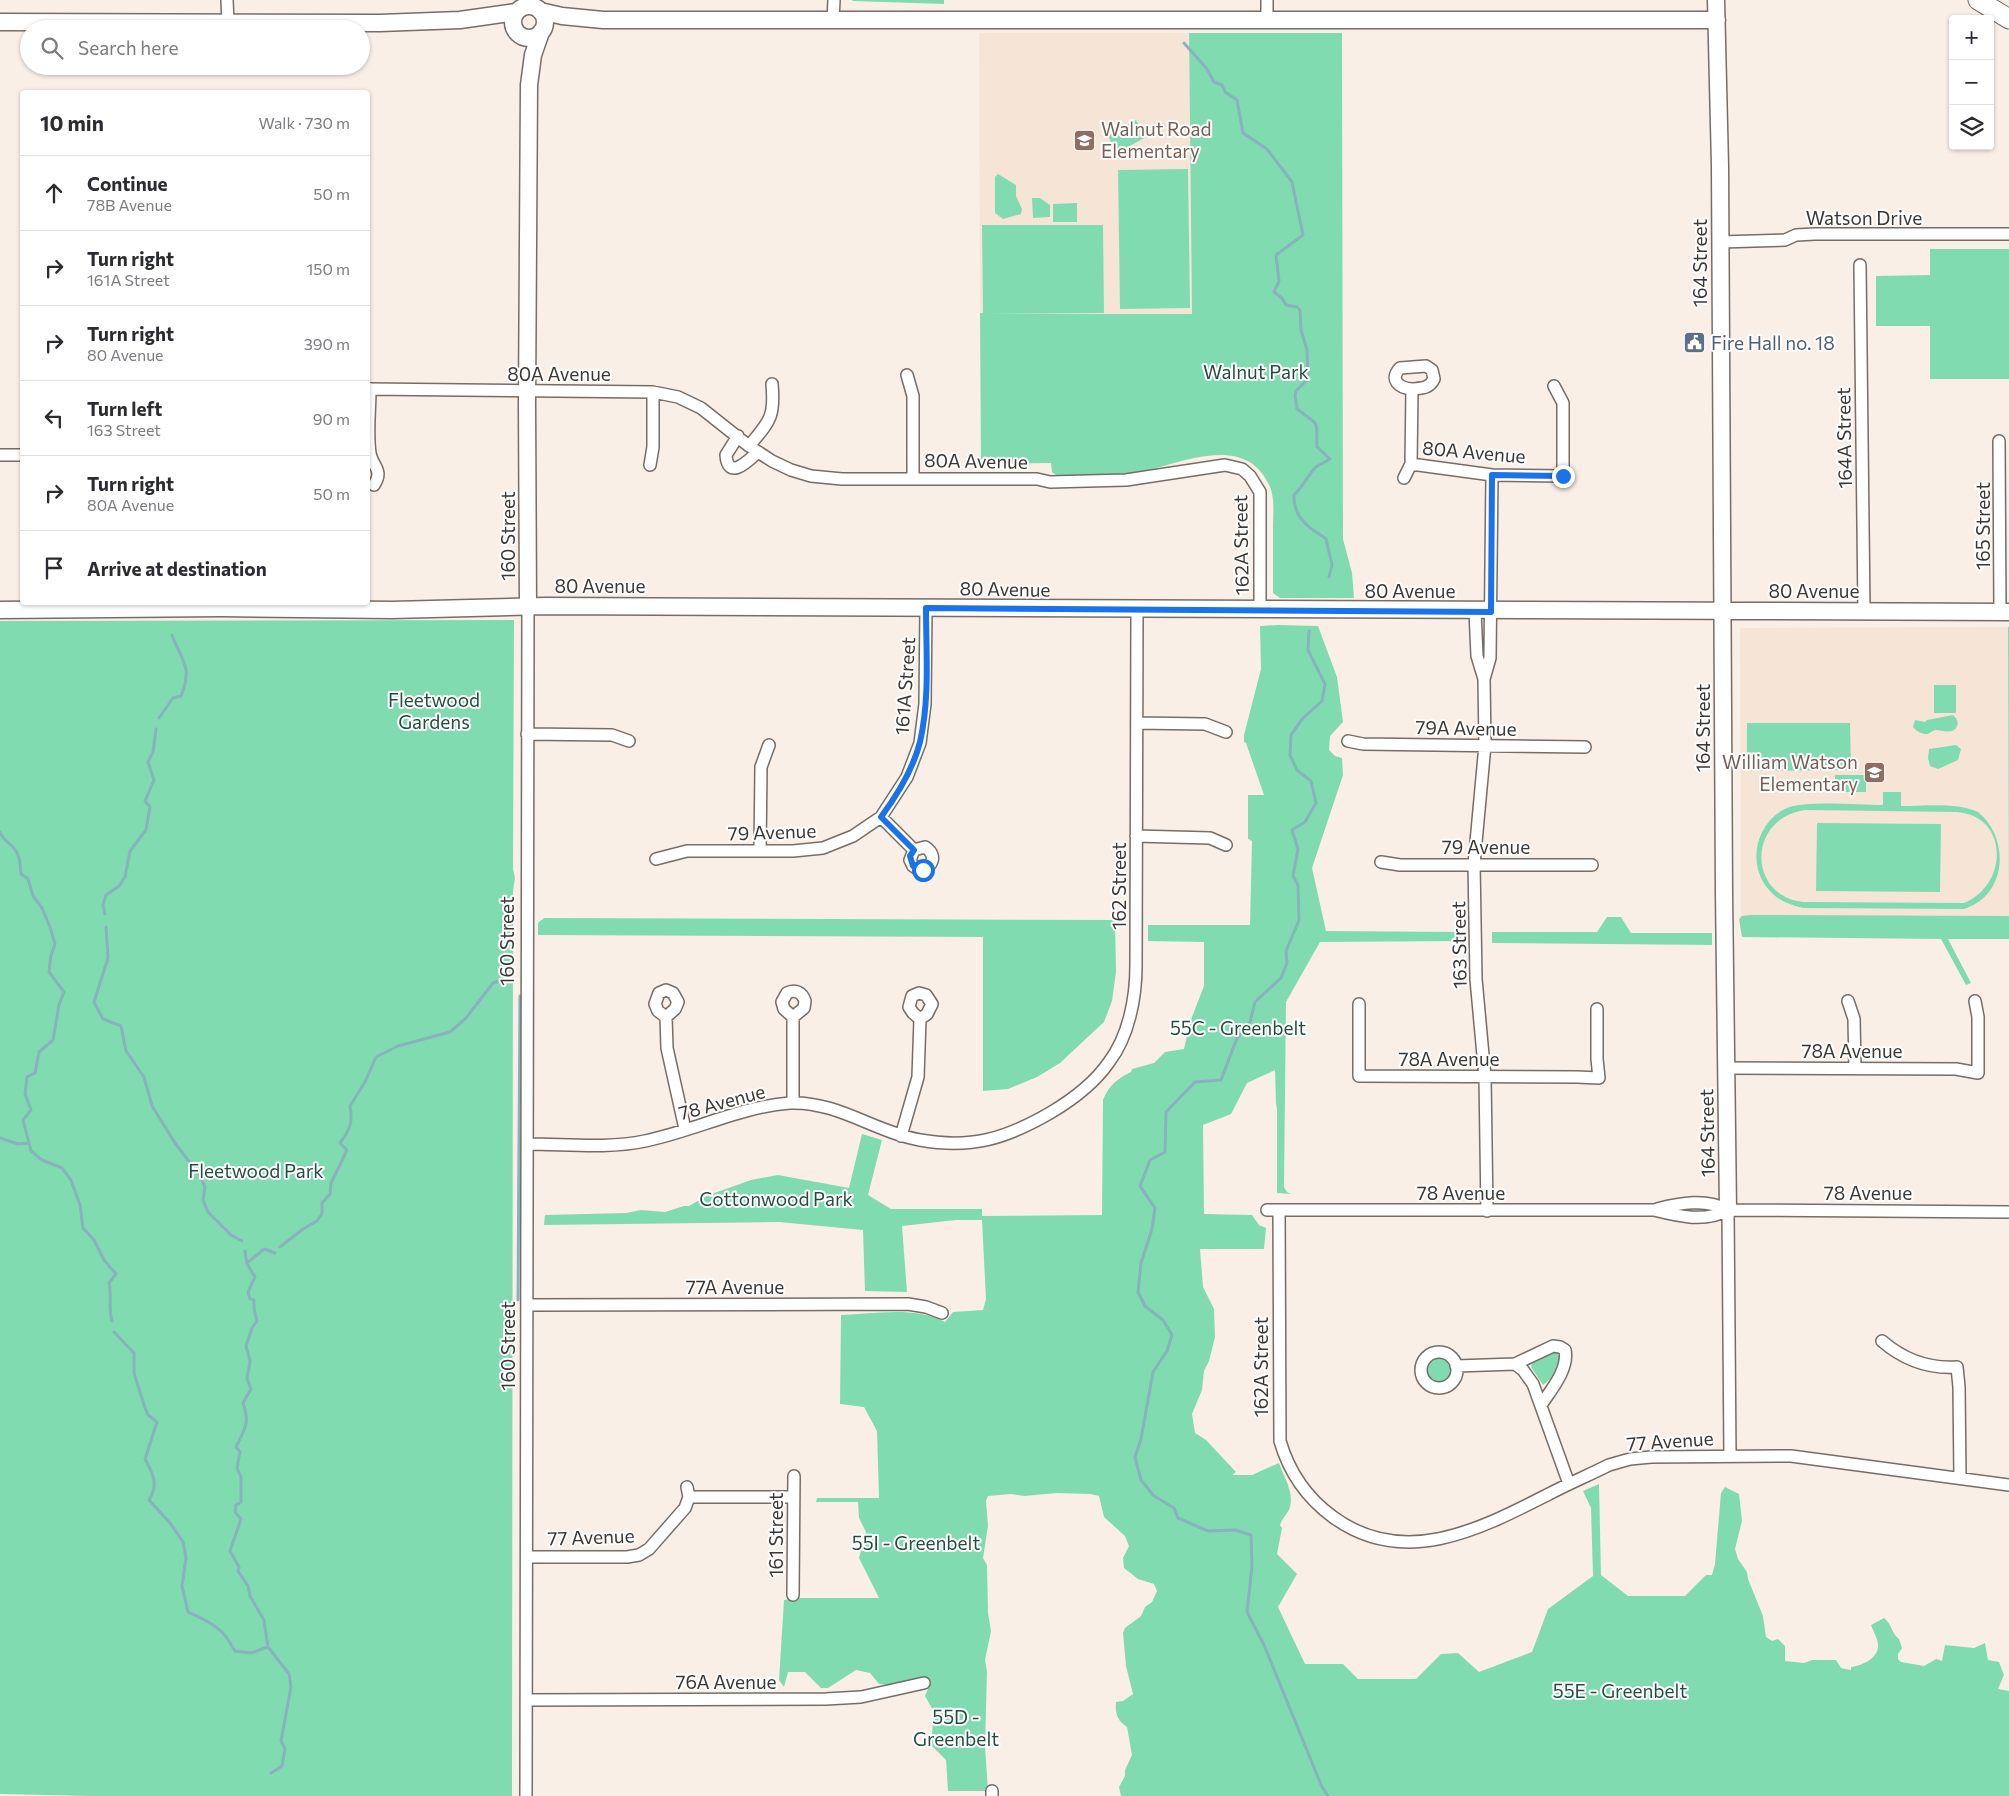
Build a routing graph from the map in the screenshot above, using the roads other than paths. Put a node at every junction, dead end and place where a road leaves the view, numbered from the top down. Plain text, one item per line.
1 (227, 0) edge
2 (834, 0) edge
3 (1266, 0) edge
4 (1716, 0) edge
5 (1978, 0) edge
6 (539, 7) edge
7 (517, 8) edge
8 (2009, 19) edge
9 (228, 20) edge
10 (460, 20) junction
11 (586, 20) junction
12 (833, 20) junction
13 (1267, 20) junction
14 (1716, 20) junction
15 (0, 22) edge
16 (20, 22) edge
17 (370, 23) edge
18 (541, 32) junction
19 (518, 33) junction
20 (529, 85) junction
21 (2009, 234) edge
22 (1720, 242) junction
23 (1860, 265) dead end
24 (907, 375) dead end
25 (772, 384) dead end
26 (1554, 386) dead end
27 (370, 389) edge
28 (1412, 389) dead end
29 (527, 391) junction
30 (653, 392) junction
31 (738, 436) junction
32 (2000, 441) dead end
33 (754, 449) junction
34 (370, 450) edge
35 (0, 455) edge
36 (20, 455) edge
37 (1411, 464) junction
38 (650, 465) dead end
39 (1199, 468) joint
40 (1492, 475) junction
41 (913, 478) junction
42 (1404, 478) dead end
43 (374, 485) dead end
44 (221, 605) edge
45 (528, 606) junction
46 (926, 608) junction
47 (0, 610) edge
48 (1137, 610) junction
49 (1260, 611) junction
50 (1722, 611) junction
51 (1864, 611) junction
52 (1483, 612) junction
53 (2005, 612) edge
54 (1137, 723) junction
55 (1226, 732) dead end
56 (527, 734) junction
57 (628, 741) dead end
58 (1348, 741) dead end
59 (769, 745) dead end
60 (1485, 745) junction
61 (1585, 747) dead end
62 (881, 817) junction
63 (1136, 836) junction
64 (1226, 845) dead end
65 (914, 850) dead end
66 (760, 851) junction
67 (656, 860) dead end
68 (1381, 862) dead end
69 (1474, 864) junction
70 (1592, 865) dead end
71 (1848, 1001) dead end
72 (1975, 1001) dead end
73 (1358, 1004) dead end
74 (1597, 1009) dead end
75 (666, 1017) dead end
76 (793, 1017) dead end
77 (920, 1019) dead end
78 (1726, 1068) junction
79 (1855, 1068) junction
80 (1485, 1076) junction
81 (793, 1103) junction
82 (1036, 1121) joint
83 (685, 1129) junction
84 (901, 1136) junction
85 (528, 1144) junction
86 (1267, 1210) dead end
87 (1279, 1210) junction
88 (1728, 1210) junction
89 (1487, 1211) junction
90 (2009, 1212) edge
91 (528, 1305) junction
92 (942, 1313) dead end
93 (1882, 1341) dead end
94 (1515, 1364) junction
95 (1456, 1366) dead end
96 (1541, 1405) junction
97 (1730, 1455) junction
98 (794, 1476) dead end
99 (1960, 1478) junction
100 (1569, 1484) junction
101 (2009, 1485) edge
102 (794, 1497) junction
103 (1325, 1510) joint
104 (527, 1556) junction
105 (793, 1595) dead end
106 (924, 1683) dead end
107 (526, 1700) junction
108 (526, 1796) edge

1 - 9 street
2 - 12 street
3 - 13 street
4 - 14 street, 164 Street
5 - 8 main road
6 - 7 street
6 - 11 street
6 - 18 street
7 - 10 street
7 - 19 street
10 - 17 street
10 - 19 street
11 - 12 street
11 - 18 street
12 - 13 street
13 - 14 street
14 - 22 street, 164 Street
15 - 16 street
18 - 19 street
18 - 20 street, 160 Street
19 - 20 street, 160 Street
20 - 29 street, 160 Street
21 - 22 street, Watson Drive
22 - 50 street, 164 Street
23 - 51 street, 164A Street
24 - 41 street
25 - 33 street
26 - 40 street, 80A Avenue
27 - 29 street, 80A Avenue
28 - 37 street
29 - 30 street, 80A Avenue
29 - 45 street, 160 Street
30 - 31 street, 80A Avenue
30 - 38 street
31 - 33 street, 80A Avenue
31 - 33 street
32 - 53 street, 165 Street
33 - 41 street, 80A Avenue
34 - 43 street
35 - 36 street
37 - 40 street, 80A Avenue
37 - 42 street
39 - 41 street, 80A Avenue
39 - 49 street, 162A Street
40 - 52 street, 163 Street
44 - 45 street, 80 Avenue
44 - 47 street, 80 Avenue
45 - 46 street, 80 Avenue
45 - 56 street, 160 Street
46 - 48 street, 80 Avenue
46 - 62 street, 161A Street
48 - 49 street, 80 Avenue
48 - 54 street, 162 Street
49 - 52 street, 80 Avenue
50 - 51 street, 80 Avenue
50 - 52 street, 80 Avenue
50 - 78 street, 164 Street
51 - 53 street, 80 Avenue
52 - 60 street, 163 Street
54 - 55 street
54 - 63 street, 162 Street
56 - 57 street
56 - 85 street, 160 Street
58 - 60 street, 79A Avenue
59 - 66 street
60 - 61 street, 79A Avenue
60 - 69 street, 163 Street
62 - 65 street
62 - 66 street, 79 Avenue
63 - 64 street
63 - 82 street, 162 Street
66 - 67 street, 79 Avenue
68 - 69 street, 79 Avenue
69 - 70 street, 79 Avenue
69 - 80 street, 163 Street
71 - 79 street
72 - 79 street, 78A Avenue
73 - 80 street, 78A Avenue
74 - 80 street, 78A Avenue
75 - 83 street
76 - 81 street
77 - 84 street
78 - 79 street, 78A Avenue
78 - 88 street, 164 Street
80 - 89 street, 163 Street
81 - 83 street, 78 Avenue
81 - 84 street, 78 Avenue
82 - 84 street, 78 Avenue
83 - 85 street, 78 Avenue
85 - 91 street, 160 Street
86 - 87 street, 78 Avenue
87 - 89 street, 78 Avenue
87 - 103 street, 162A Street
88 - 89 street, 78 Avenue
88 - 90 street, 78 Avenue
88 - 97 street, 164 Street
91 - 92 street, 77A Avenue
91 - 104 street, 160 Street
93 - 99 street
94 - 95 street
94 - 96 street
94 - 96 street
96 - 100 street
97 - 99 street, 77 Avenue
97 - 100 street, 77 Avenue
98 - 102 street, 161 Street
99 - 101 street, 77 Avenue
100 - 103 street, 77 Avenue
102 - 104 street, 77 Avenue
102 - 105 street, 161 Street
104 - 107 street, 160 Street
106 - 107 street, 76A Avenue
107 - 108 street, 160 Street

